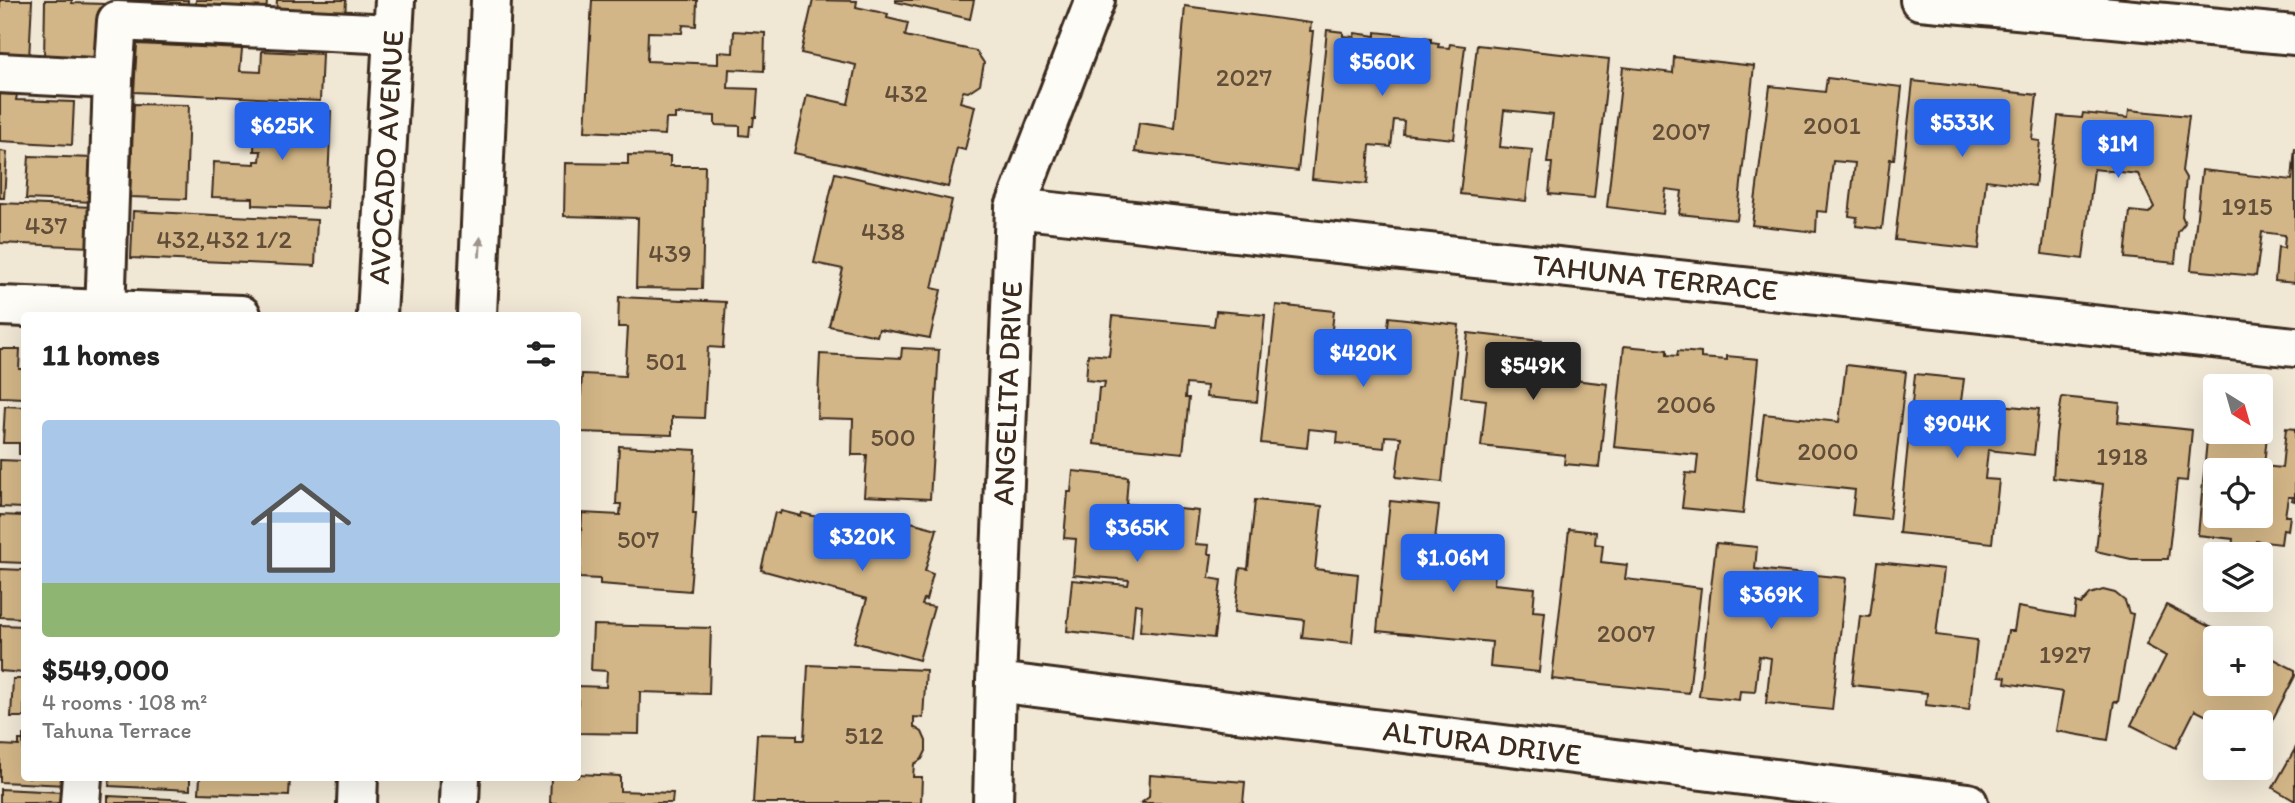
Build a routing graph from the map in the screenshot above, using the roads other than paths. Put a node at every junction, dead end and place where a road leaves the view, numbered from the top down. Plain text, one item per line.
1 (491, 0) edge
2 (1094, 0) edge
3 (1920, 0) edge
4 (394, 17) edge
5 (2295, 35) edge
6 (0, 73) edge
7 (113, 79) junction
8 (1015, 208) junction
9 (0, 306) edge
10 (90, 312) edge
11 (105, 312) edge
12 (377, 312) edge
13 (477, 312) edge
14 (2295, 347) edge
15 (996, 682) junction
16 (82, 781) edge
17 (358, 781) edge
18 (460, 781) edge
19 (80, 803) edge
20 (357, 803) edge
21 (459, 803) edge
22 (993, 803) edge
23 (1968, 803) edge

13 -> 1 street
2 - 8 street, ANGELITA DRIVE
3 - 5 street
4 - 7 street
4 - 12 street, AVOCADO AVENUE
6 - 7 street
7 - 11 street
8 - 14 street, TAHUNA TERRACE
8 - 15 street, ANGELITA DRIVE
9 - 10 street
15 - 22 street, ANGELITA DRIVE
15 - 23 street, ALTURA DRIVE
16 - 19 street
17 - 20 street
18 - 21 street

